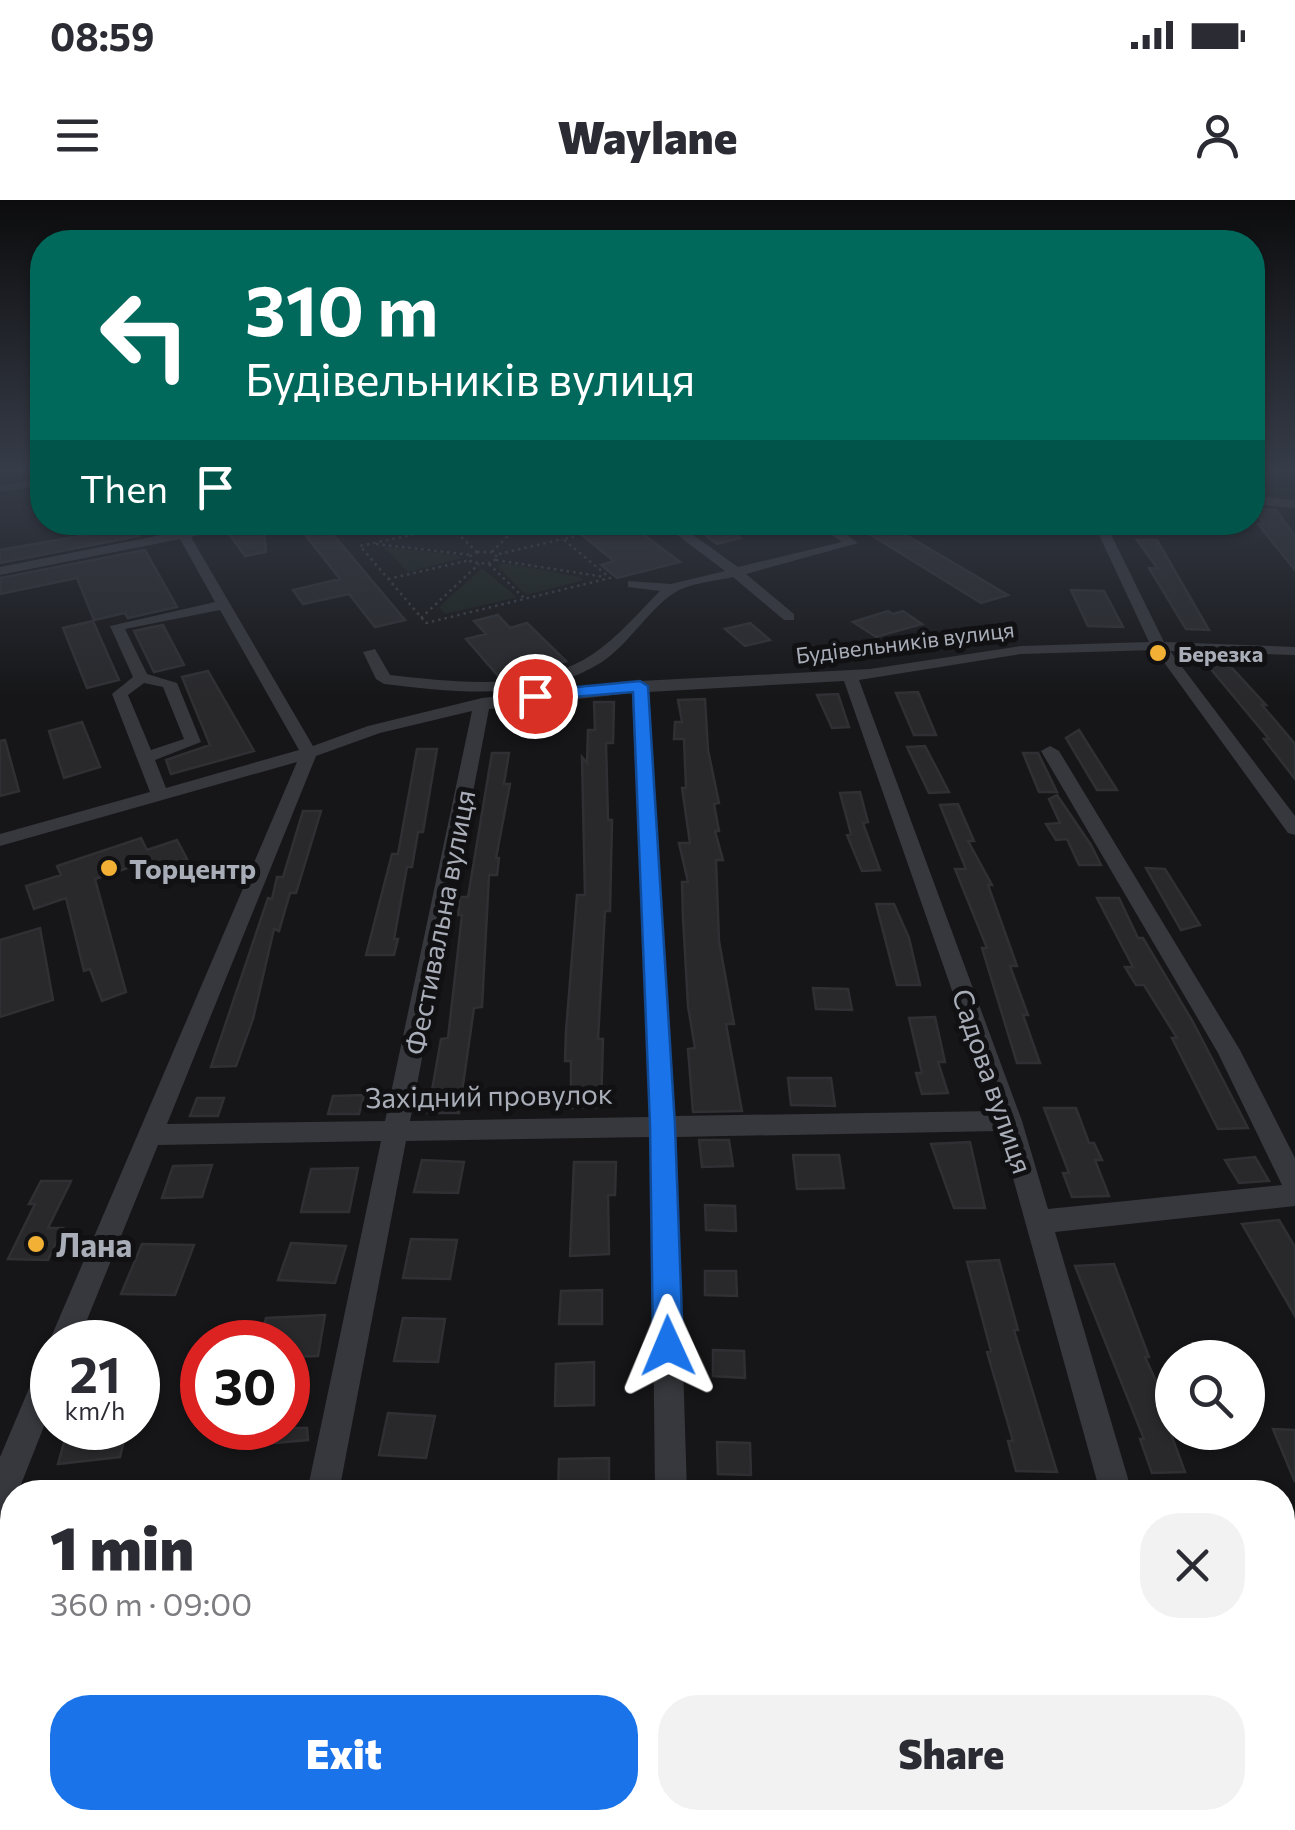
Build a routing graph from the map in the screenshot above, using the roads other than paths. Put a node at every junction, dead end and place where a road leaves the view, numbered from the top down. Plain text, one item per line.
1 (103, 547) edge
2 (190, 547) edge
3 (701, 547) edge
4 (836, 547) edge
5 (1111, 547) edge
6 (0, 571) edge
7 (736, 572) junction
8 (633, 584) dead end
9 (671, 588) junction
10 (224, 605) junction
11 (789, 618) dead end
12 (1156, 643) junction
13 (1295, 650) edge
14 (370, 652) dead end
15 (850, 676) junction
16 (141, 678) junction
17 (640, 686) junction
18 (482, 704) junction
19 (1050, 751) dead end
20 (308, 753) junction
21 (145, 757) junction
22 (160, 795) junction
23 (1295, 829) edge
24 (0, 840) edge
25 (1010, 1121) junction
26 (663, 1125) junction
27 (398, 1129) junction
28 (150, 1135) junction
29 (1295, 1184) edge
30 (1295, 1195) edge
31 (1039, 1222) junction
32 (73, 1320) edge
33 (30, 1423) edge
34 (7, 1480) edge
35 (325, 1480) edge
36 (671, 1480) edge
37 (1113, 1480) edge

1 - 6 street
2 - 10 street
3 - 7 street
4 - 7 street
5 - 12 street
7 - 9 street
7 - 11 street
8 - 9 street
9 - 14 street
10 - 16 street
10 - 20 street
12 - 13 street, Будівельників вулиця
12 - 15 street, Будівельників вулиця
12 - 23 street
15 - 17 street, Будівельників вулиця
15 - 25 street, Садова вулиця
16 - 21 street
16 - 21 street
17 - 18 street, Будівельників вулиця
17 - 26 street
18 - 20 street, Будівельників вулиця
18 - 27 street, Фестивальна вулиця
19 - 29 street
20 - 22 street, Будівельників вулиця
20 - 28 street
21 - 22 street
22 - 24 street, Будівельників вулиця
25 - 26 street, Західний провулок
25 - 31 street, Садова вулиця
26 - 27 street, Західний провулок
26 - 36 street
27 - 28 street, Західний провулок
27 - 35 street, Фестивальна вулиця
28 - 32 street
30 - 31 street
31 - 37 street, Садова вулиця
33 - 34 street

